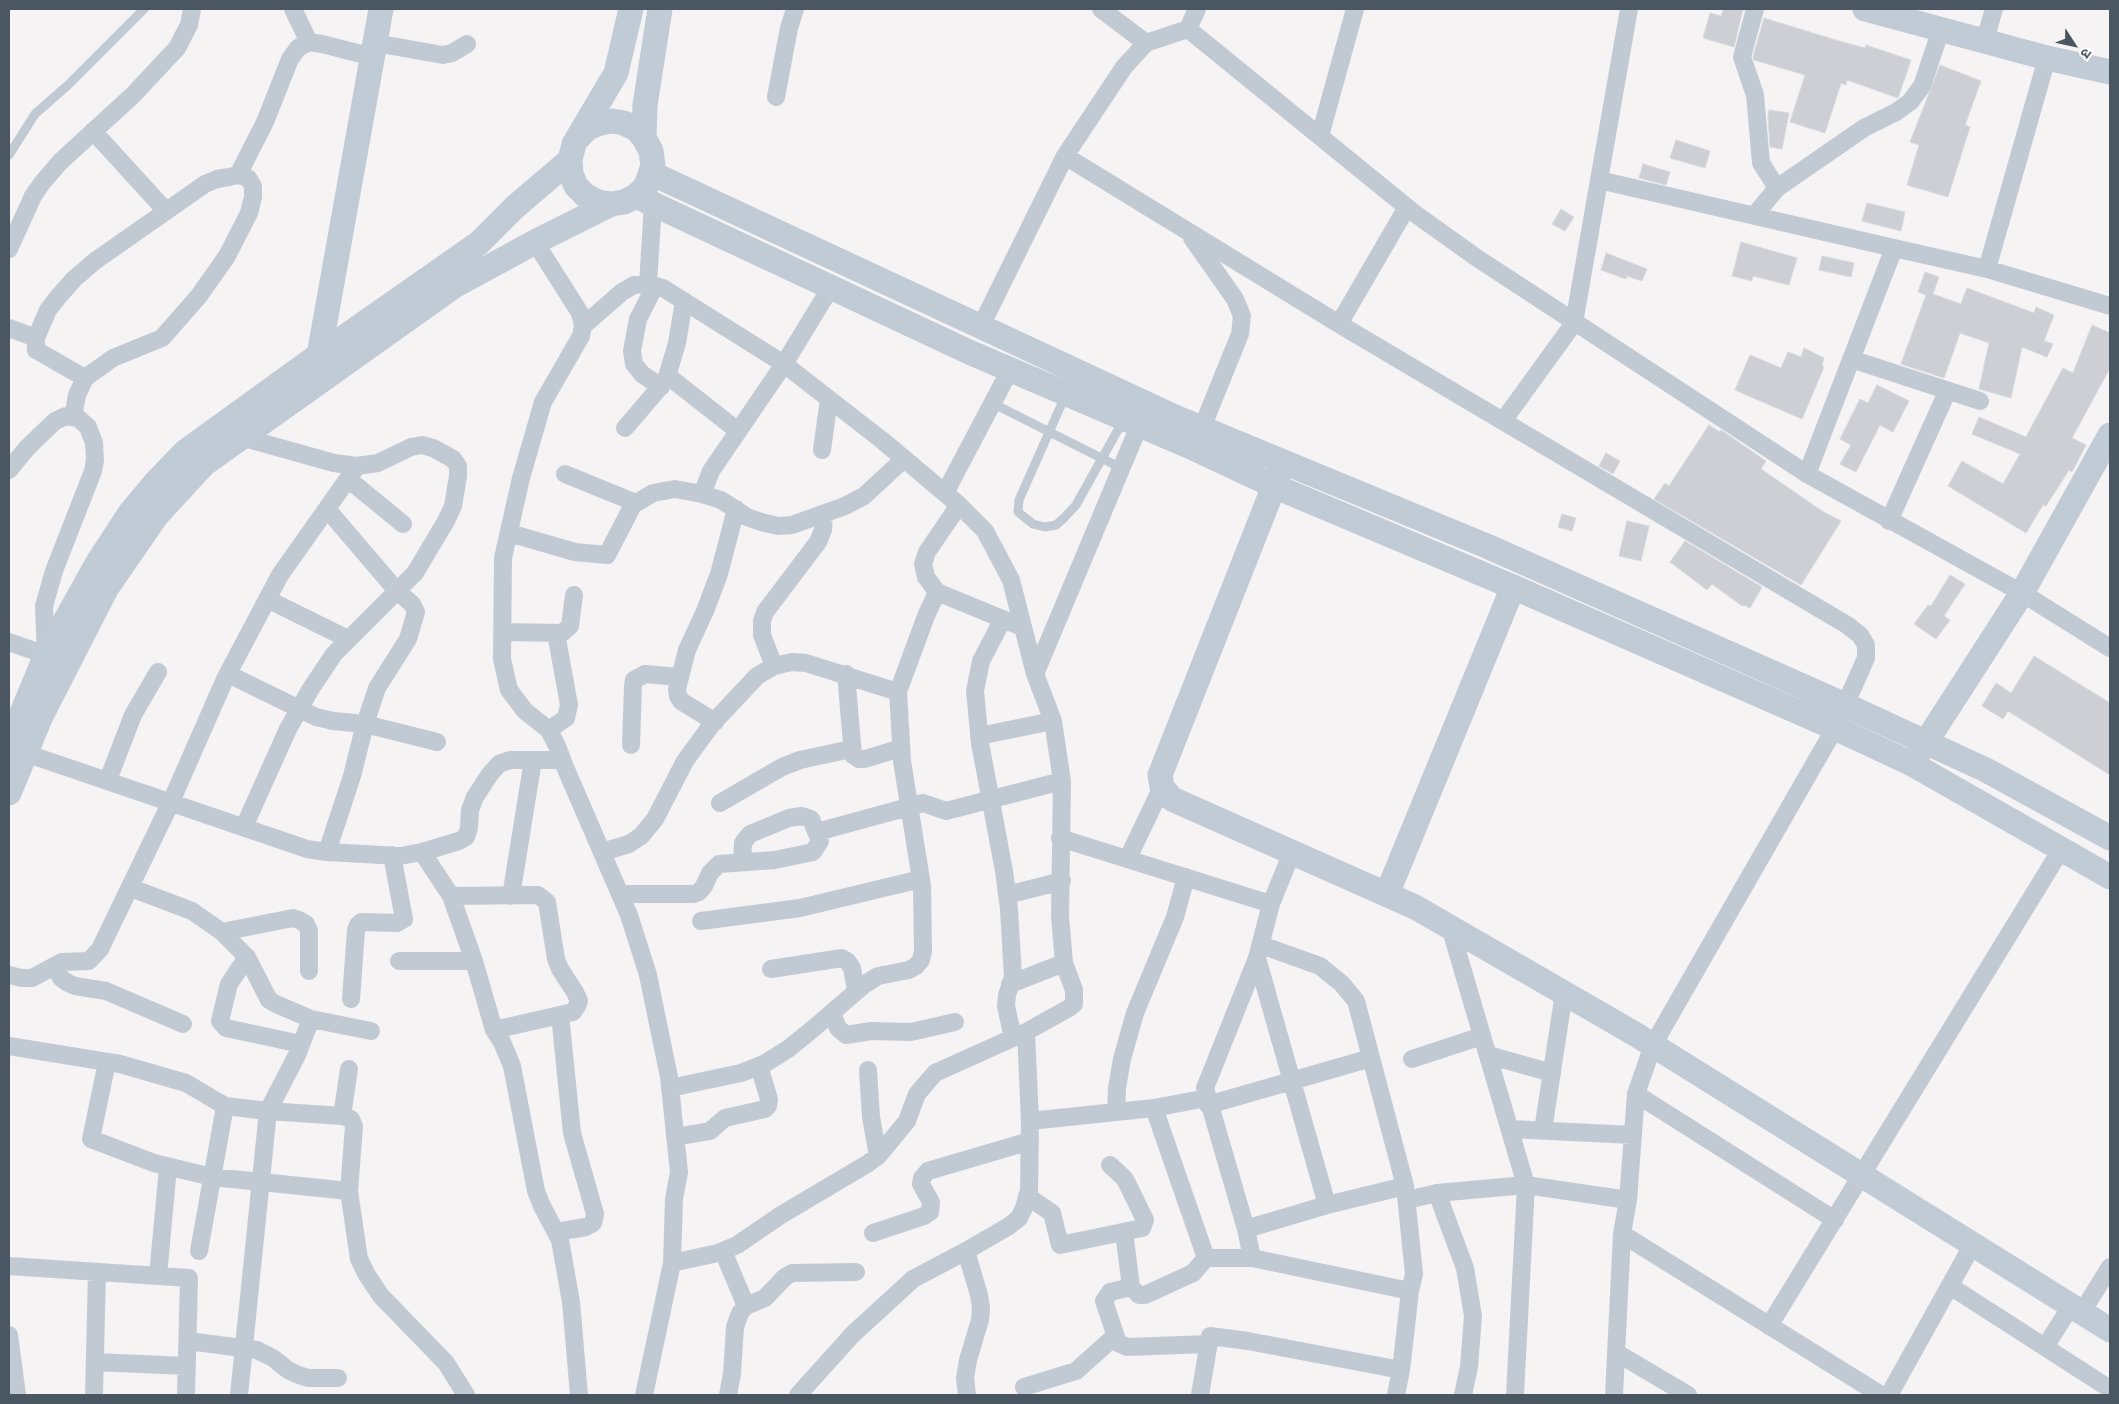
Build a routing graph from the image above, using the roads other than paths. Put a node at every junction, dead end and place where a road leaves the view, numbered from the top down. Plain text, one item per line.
1 (144, 9) edge
2 (192, 9) edge
3 (293, 9) edge
4 (381, 9) edge
5 (629, 9) edge
6 (660, 9) edge
7 (795, 9) edge
8 (1101, 9) edge
9 (1197, 9) edge
10 (1355, 9) edge
11 (1629, 9) edge
12 (1755, 9) edge
13 (1865, 9) edge
14 (1994, 9) edge
15 (1942, 29) junction
16 (1188, 30) junction
17 (1985, 40) junction
18 (309, 42) junction
19 (1146, 43) junction
20 (467, 44) dead end
21 (374, 50) junction
22 (2047, 58) junction
23 (2110, 72) edge
24 (776, 97) dead end
25 (93, 131) junction
26 (579, 136) junction
27 (1320, 136) junction
28 (644, 138) junction
29 (9, 155) edge
30 (1065, 156) junction
31 (570, 160) junction
32 (651, 173) junction
33 (238, 175) junction
34 (1599, 180) junction
35 (1777, 188) junction
36 (645, 200) junction
37 (611, 204) junction
38 (1407, 207) junction
39 (166, 211) junction
40 (1754, 216) junction
41 (1188, 232) junction
42 (535, 242) junction
43 (1894, 248) junction
44 (9, 249) edge
45 (1987, 269) junction
46 (652, 285) junction
47 (831, 287) junction
48 (684, 301) junction
49 (2110, 306) edge
50 (1574, 323) junction
51 (1339, 324) junction
52 (583, 326) junction
53 (980, 326) junction
54 (9, 328) edge
55 (36, 338) junction
56 (319, 355) junction
57 (1851, 359) junction
58 (784, 364) junction
59 (1010, 370) junction
60 (85, 378) junction
61 (664, 381) junction
62 (1948, 392) junction
63 (1066, 394) junction
64 (829, 399) junction
65 (1980, 401) dead end
66 (992, 403) junction
67 (73, 417) junction
68 (1504, 421) junction
69 (1131, 423) junction
70 (624, 428) dead end
71 (1202, 428) junction
72 (738, 431) junction
73 (1049, 432) junction
74 (2110, 435) edge
75 (241, 437) junction
76 (822, 450) dead end
77 (1102, 458) junction
78 (904, 459) junction
79 (1283, 463) junction
80 (1122, 468) junction
81 (9, 470) edge
82 (353, 472) junction
83 (565, 474) dead end
84 (1807, 474) junction
85 (1274, 486) junction
86 (945, 493) junction
87 (702, 494) junction
88 (636, 503) junction
89 (959, 505) junction
90 (326, 509) junction
91 (736, 509) junction
92 (824, 514) junction
93 (1889, 521) junction
94 (403, 524) dead end
95 (508, 533) junction
96 (1513, 587) junction
97 (397, 591) junction
98 (937, 592) junction
99 (2022, 593) junction
100 (574, 595) dead end
101 (267, 599) junction
102 (1002, 619) junction
103 (1022, 627) junction
104 (502, 632) junction
105 (556, 633) junction
106 (348, 639) junction
107 (9, 642) edge
108 (2110, 648) edge
109 (46, 655) junction
110 (774, 666) junction
111 (158, 672) dead end
112 (228, 674) junction
113 (846, 674) junction
114 (1035, 674) junction
115 (679, 677) junction
116 (898, 692) junction
117 (1844, 705) junction
118 (299, 710) junction
119 (1053, 721) junction
120 (715, 722) junction
121 (365, 724) junction
122 (1835, 728) junction
123 (549, 730) junction
124 (979, 736) junction
125 (437, 742) dead end
126 (1925, 742) junction
127 (632, 745) dead end
128 (17, 748) edge
129 (901, 748) junction
130 (851, 749) junction
131 (533, 760) junction
132 (562, 760) junction
133 (1912, 764) junction
134 (108, 780) junction
135 (1062, 781) junction
136 (1162, 787) junction
137 (9, 793) edge
138 (990, 800) junction
139 (171, 802) junction
140 (720, 803) dead end
141 (909, 808) junction
142 (244, 827) junction
143 (817, 832) junction
144 (1060, 838) junction
145 (2110, 838) edge
146 (2062, 848) junction
147 (326, 852) junction
148 (422, 852) junction
149 (602, 852) junction
150 (1292, 852) junction
151 (392, 855) junction
152 (1128, 858) junction
153 (742, 862) junction
154 (1186, 877) junction
155 (2110, 877) edge
156 (921, 879) junction
157 (1062, 881) junction
158 (131, 888) junction
159 (620, 894) junction
160 (1387, 894) junction
161 (1007, 895) junction
162 (451, 896) junction
163 (512, 896) junction
164 (1272, 904) junction
165 (701, 920) dead end
166 (1450, 927) junction
167 (222, 932) junction
168 (1259, 952) junction
169 (247, 957) junction
170 (399, 961) dead end
171 (474, 961) junction
172 (1064, 963) junction
173 (55, 966) junction
174 (771, 969) dead end
175 (309, 971) dead end
176 (9, 975) edge
177 (1010, 984) junction
178 (856, 990) junction
179 (1564, 993) junction
180 (351, 999) dead end
181 (832, 1013) junction
182 (560, 1015) junction
183 (310, 1018) junction
184 (955, 1022) dead end
185 (183, 1024) dead end
186 (494, 1030) junction
187 (371, 1031) dead end
188 (1019, 1035) junction
189 (1482, 1036) junction
190 (301, 1044) junction
191 (1653, 1045) junction
192 (9, 1046) edge
193 (1488, 1055) junction
194 (1371, 1058) junction
195 (1412, 1059) dead end
196 (107, 1062) junction
197 (758, 1066) junction
198 (348, 1069) dead end
199 (868, 1070) dead end
200 (1552, 1073) junction
201 (1292, 1080) junction
202 (670, 1088) junction
203 (1636, 1094) junction
204 (1208, 1101) junction
205 (225, 1106) junction
206 (1154, 1108) junction
207 (268, 1111) junction
208 (1116, 1112) junction
209 (342, 1116) junction
210 (1030, 1122) junction
211 (1510, 1129) junction
212 (1543, 1130) junction
213 (1633, 1134) junction
214 (676, 1137) junction
215 (1030, 1141) junction
216 (878, 1156) junction
217 (1110, 1165) dead end
218 (168, 1167) junction
219 (1862, 1175) junction
220 (212, 1177) junction
221 (261, 1183) junction
222 (1526, 1185) junction
223 (349, 1191) junction
224 (1406, 1193) junction
225 (1437, 1193) junction
226 (1027, 1196) junction
227 (1628, 1200) junction
228 (1327, 1205) junction
229 (1835, 1220) junction
230 (1246, 1229) junction
231 (556, 1232) junction
232 (1124, 1232) junction
233 (872, 1233) dead end
234 (1622, 1234) junction
235 (1973, 1244) junction
236 (199, 1251) dead end
237 (723, 1251) junction
238 (966, 1251) junction
239 (1206, 1258) junction
240 (1252, 1258) junction
241 (672, 1263) junction
242 (9, 1266) edge
243 (2110, 1267) edge
244 (97, 1272) junction
245 (856, 1272) dead end
246 (158, 1276) junction
247 (1950, 1286) junction
248 (1132, 1287) junction
249 (1410, 1290) junction
250 (746, 1306) junction
251 (2077, 1309) junction
252 (1769, 1326) junction
253 (2110, 1330) edge
254 (9, 1335) edge
255 (1114, 1338) junction
256 (188, 1341) junction
257 (1208, 1344) junction
258 (243, 1348) junction
259 (2045, 1348) junction
260 (1616, 1353) junction
261 (95, 1362) junction
262 (187, 1366) junction
263 (1401, 1370) junction
264 (338, 1378) dead end
265 (1024, 1387) dead end
266 (2110, 1390) edge
267 (17, 1395) edge
268 (94, 1395) edge
269 (186, 1395) edge
270 (239, 1395) edge
271 (466, 1395) edge
272 (579, 1395) edge
273 (644, 1395) edge
274 (728, 1395) edge
275 (798, 1395) edge
276 (967, 1395) edge
277 (1200, 1395) edge
278 (1396, 1395) edge
279 (1463, 1395) edge
280 (1515, 1395) edge
281 (1614, 1395) edge
282 (1688, 1395) edge
283 (1881, 1395) edge
284 (1890, 1395) edge

1 - 29 lane
2 - 25 street
3 - 18 street
4 - 21 main road
5 - 26 main road
6 - 28 main road
7 - 24 street
8 - 19 street
9 - 16 street
10 - 27 street
11 - 34 street
12 - 35 street
13 - 15 main road
14 - 17 street
15 - 17 main road
15 - 35 street
16 - 19 street
16 - 27 street
17 - 22 main road
18 - 21 street
18 - 33 street
19 - 30 street
20 - 21 street
21 - 56 main road
22 - 23 main road
22 - 45 street
25 - 39 street
25 - 44 street
26 - 28 main road
26 - 31 main road
27 - 38 street
28 - 32 main road
30 - 41 street
30 - 53 street
31 - 37 main road
31 - 56 main road
32 - 36 main road
32 - 53 main road
33 - 39 street
33 - 60 street
34 - 40 street
34 - 50 street
35 - 40 street
36 - 37 main road
36 - 46 street
36 - 47 main road
37 - 42 main road
38 - 50 street
38 - 51 street
39 - 55 street
40 - 43 street
41 - 51 street
41 - 71 street
42 - 52 street
42 - 75 main road
43 - 45 street
43 - 57 street
45 - 49 street
46 - 48 street
46 - 52 street
46 - 61 street
47 - 58 street
47 - 59 main road
48 - 58 street
48 - 61 street
50 - 68 street
50 - 84 street
51 - 68 street
52 - 95 street
53 - 71 main road
54 - 55 street
55 - 60 street
56 - 109 main road
57 - 62 street
57 - 84 street
58 - 64 street
58 - 72 street
59 - 63 main road
59 - 66 street
60 - 67 street
61 - 70 street
61 - 72 street
62 - 65 street
62 - 93 street
63 - 69 main road
63 - 73 lane
64 - 76 street
64 - 78 street
66 - 73 lane
66 - 86 street
67 - 81 street
67 - 109 street
68 - 117 street
69 - 77 lane
69 - 80 street
69 - 85 main road
71 - 79 main road
72 - 87 street
73 - 77 lane
73 - 77 lane
74 - 99 main road
75 - 82 street
75 - 128 main road
77 - 80 lane
78 - 86 street
78 - 92 street
79 - 85 main road
79 - 117 main road
80 - 114 street
82 - 90 street
82 - 94 street
82 - 97 street
83 - 88 street
84 - 93 street
85 - 96 main road
85 - 136 main road
86 - 89 street
87 - 88 street
87 - 91 street
88 - 95 street
89 - 98 street
89 - 103 street
90 - 97 street
90 - 101 street
91 - 92 street
91 - 115 street
92 - 110 street
93 - 99 street
95 - 104 street
96 - 122 main road
96 - 160 main road
97 - 106 street
97 - 121 street
98 - 102 street
98 - 116 street
99 - 108 street
99 - 126 main road
100 - 105 street
101 - 106 street
101 - 112 street
102 - 103 street
102 - 124 street
103 - 114 street
104 - 105 street
104 - 123 street
105 - 123 street
106 - 118 street
107 - 109 street
109 - 128 main road
110 - 113 street
110 - 120 street
111 - 134 street
112 - 118 street
112 - 139 street
113 - 116 street
113 - 130 street
114 - 119 street
115 - 120 street
115 - 127 street
116 - 129 street
117 - 122 street
117 - 126 main road
118 - 121 street
118 - 142 street
119 - 124 street
119 - 135 street
120 - 149 street
121 - 125 street
121 - 147 street
122 - 133 main road
122 - 191 street
123 - 132 street
124 - 138 street
126 - 133 main road
126 - 145 main road
128 - 134 street
128 - 137 main road
129 - 130 street
129 - 141 street
130 - 140 street
131 - 132 street
131 - 148 street
131 - 163 street
132 - 149 street
133 - 146 main road
134 - 139 street
135 - 138 street
135 - 144 street
136 - 150 main road
136 - 152 street
138 - 141 street
138 - 161 street
139 - 142 street
139 - 158 street
141 - 143 street
141 - 156 street
142 - 147 street
143 - 153 street
143 - 153 street
144 - 152 street
144 - 157 street
146 - 155 main road
146 - 219 street
147 - 151 street
148 - 151 street
148 - 162 street
149 - 159 street
150 - 160 main road
150 - 164 street
151 - 180 street
152 - 154 street
153 - 159 street
154 - 164 street
154 - 208 street
156 - 165 street
156 - 178 street
157 - 161 street
157 - 172 street
158 - 167 street
158 - 173 street
159 - 202 street
160 - 166 main road
161 - 177 street
162 - 163 street
162 - 171 street
163 - 182 street
164 - 168 street
166 - 179 main road
166 - 189 street
167 - 169 street
167 - 175 street
168 - 194 street
168 - 201 street
168 - 204 street
169 - 183 street
169 - 190 street
170 - 171 street
171 - 186 street
172 - 177 street
172 - 188 street
173 - 176 street
173 - 185 street
174 - 178 street
177 - 188 street
178 - 181 street
179 - 191 main road
179 - 200 street
181 - 184 street
181 - 197 street
182 - 186 street
182 - 231 street
183 - 187 street
183 - 190 street
186 - 231 street
188 - 210 street
188 - 216 street
189 - 193 street
189 - 195 street
190 - 207 street
191 - 203 street
191 - 219 main road
192 - 196 street
193 - 200 street
193 - 211 street
194 - 201 street
194 - 224 street
196 - 205 street
196 - 218 street
197 - 202 street
197 - 214 street
198 - 209 street
199 - 216 street
200 - 212 street
201 - 204 street
201 - 228 street
202 - 214 street
203 - 213 street
203 - 229 street
204 - 206 street
204 - 230 street
205 - 207 street
205 - 220 street
206 - 208 street
206 - 239 street
207 - 209 street
207 - 221 street
208 - 210 street
209 - 223 street
210 - 215 street
211 - 212 street
211 - 222 street
212 - 213 street
213 - 227 street
214 - 241 street
215 - 226 street
215 - 233 street
216 - 237 street
217 - 232 street
218 - 220 street
218 - 246 street
219 - 229 street
219 - 235 main road
220 - 221 street
220 - 236 street
221 - 223 street
221 - 258 street
222 - 225 street
222 - 227 street
222 - 280 street
223 - 271 street
224 - 225 street
224 - 228 street
224 - 249 street
225 - 279 street
226 - 232 street
226 - 238 street
227 - 234 street
228 - 230 street
229 - 252 street
230 - 240 street
231 - 272 street
232 - 248 street
234 - 252 street
234 - 260 street
235 - 247 street
235 - 251 main road
237 - 241 street
237 - 250 street
238 - 275 street
238 - 276 street
239 - 240 street
239 - 248 street
240 - 249 street
241 - 273 street
242 - 244 street
243 - 251 street
244 - 246 street
244 - 261 street
245 - 250 street
246 - 256 street
247 - 259 street
247 - 284 street
248 - 255 street
249 - 263 street
250 - 274 street
251 - 253 main road
251 - 259 street
252 - 283 street
254 - 267 street
255 - 257 street
255 - 265 street
256 - 258 street
256 - 262 street
257 - 263 street
257 - 277 street
258 - 264 street
258 - 270 street
259 - 266 street
260 - 281 street
260 - 282 street
261 - 262 street
261 - 268 street
262 - 269 street
263 - 278 street

